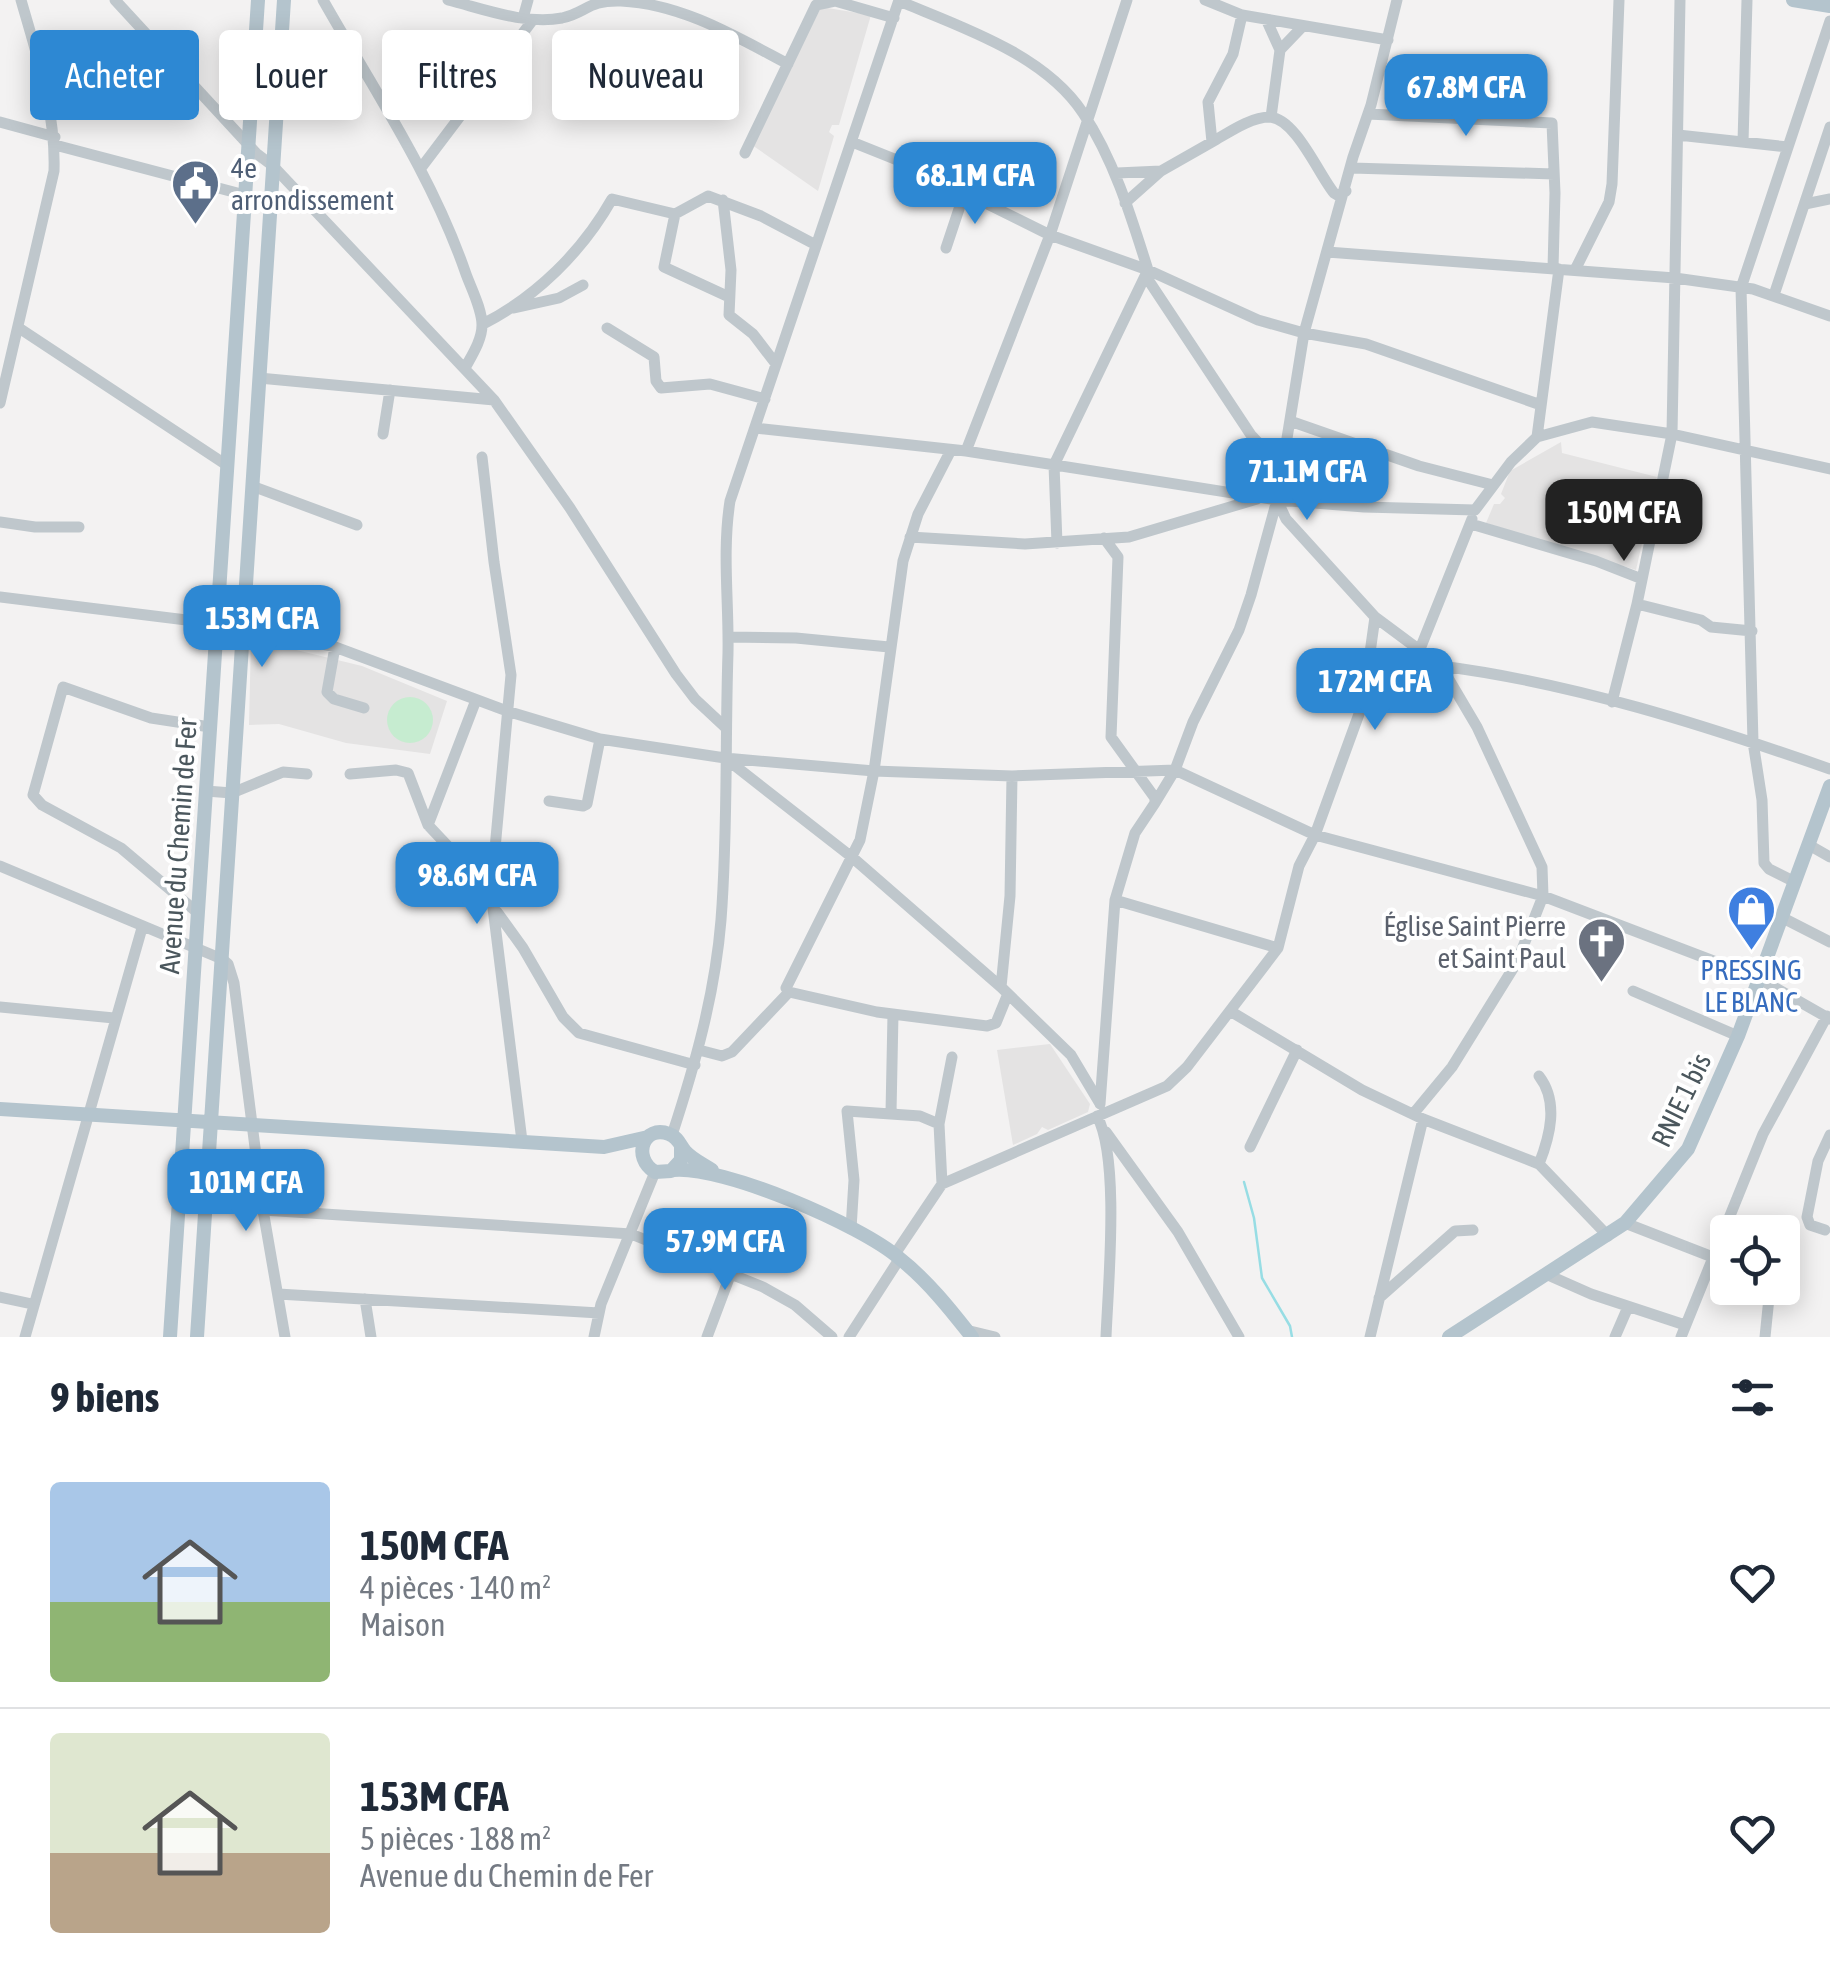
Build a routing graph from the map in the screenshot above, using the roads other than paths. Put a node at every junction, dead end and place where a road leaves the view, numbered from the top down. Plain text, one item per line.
1 (21, 0) edge
2 (115, 0) edge
3 (258, 0) edge
4 (284, 0) edge
5 (323, 0) edge
6 (448, 0) edge
7 (528, 0) edge
8 (899, 0) edge
9 (1126, 0) edge
10 (1205, 0) edge
11 (1397, 0) edge
12 (1619, 0) edge
13 (1680, 0) edge
14 (1747, 0) edge
15 (1794, 0) edge
16 (1830, 6) edge
17 (1242, 15) junction
18 (894, 18) junction
19 (528, 19) junction
20 (1266, 19) junction
21 (1830, 21) edge
22 (1303, 26) junction
23 (1388, 40) junction
24 (1280, 50) junction
25 (788, 64) junction
26 (1368, 114) junction
27 (1271, 117) junction
28 (1086, 118) junction
29 (0, 122) edge
30 (1830, 127) edge
31 (1678, 134) junction
32 (55, 141) junction
33 (249, 142) junction
34 (852, 142) junction
35 (1212, 142) junction
36 (1744, 142) junction
37 (1788, 147) junction
38 (745, 153) dead end
39 (273, 166) junction
40 (421, 168) junction
41 (1352, 168) junction
42 (1161, 171) junction
43 (1116, 172) junction
44 (1554, 174) junction
45 (1346, 191) junction
46 (964, 194) junction
47 (246, 195) junction
48 (1829, 198) edge
49 (723, 200) junction
50 (1125, 203) junction
51 (1804, 204) junction
52 (675, 214) junction
53 (1050, 235) junction
54 (816, 246) junction
55 (946, 248) dead end
56 (1327, 252) junction
57 (1556, 268) junction
58 (1576, 270) junction
59 (1147, 274) junction
60 (1675, 278) junction
61 (583, 285) dead end
62 (1741, 288) junction
63 (1774, 295) junction
64 (728, 297) junction
65 (514, 308) junction
66 (1830, 316) edge
67 (482, 324) junction
68 (19, 328) junction
69 (607, 328) dead end
70 (1304, 333) junction
71 (776, 364) junction
72 (465, 368) junction
73 (259, 378) junction
74 (390, 390) junction
75 (765, 399) junction
76 (494, 400) junction
77 (0, 404) edge
78 (1541, 405) junction
79 (1290, 422) junction
80 (755, 428) junction
81 (384, 434) dead end
82 (1672, 434) junction
83 (1537, 437) junction
84 (951, 450) junction
85 (1744, 450) junction
86 (966, 451) junction
87 (482, 457) dead end
88 (1054, 465) junction
89 (228, 466) junction
90 (1282, 468) junction
91 (1830, 468) edge
92 (1493, 485) junction
93 (252, 486) junction
94 (1261, 498) junction
95 (1277, 500) junction
96 (1475, 510) junction
97 (0, 522) edge
98 (1470, 524) junction
99 (357, 525) dead end
100 (78, 527) dead end
101 (910, 537) junction
102 (1129, 537) junction
103 (1104, 538) junction
104 (1056, 542) junction
105 (1118, 558) junction
106 (1642, 579) junction
107 (0, 597) edge
108 (1637, 604) junction
109 (1375, 616) junction
110 (217, 624) junction
111 (243, 626) junction
112 (1752, 631) junction
113 (728, 638) junction
114 (889, 647) junction
115 (334, 648) junction
116 (1420, 649) junction
117 (1441, 666) junction
118 (476, 700) junction
119 (1612, 702) junction
120 (364, 708) dead end
121 (510, 712) junction
122 (210, 727) junction
123 (726, 727) junction
124 (600, 739) junction
125 (1753, 742) junction
126 (725, 758) junction
127 (1830, 768) edge
128 (1133, 770) junction
129 (1175, 770) junction
130 (874, 771) junction
131 (306, 774) dead end
132 (350, 774) dead end
133 (1012, 776) junction
134 (1830, 786) edge
135 (206, 791) junction
136 (232, 792) junction
137 (549, 801) dead end
138 (1155, 803) junction
139 (428, 825) junction
140 (1315, 835) junction
141 (1808, 845) junction
142 (1830, 857) edge
143 (852, 858) junction
144 (0, 866) edge
145 (1795, 882) junction
146 (491, 892) junction
147 (1543, 896) junction
148 (1115, 900) junction
149 (495, 908) junction
150 (198, 913) junction
151 (1781, 917) junction
152 (142, 928) junction
153 (1830, 942) edge
154 (1278, 948) junction
155 (196, 950) junction
156 (222, 959) junction
157 (1758, 978) junction
158 (1633, 991) dead end
159 (789, 992) junction
160 (1004, 992) junction
161 (0, 1007) edge
162 (1230, 1010) junction
163 (893, 1014) junction
164 (114, 1018) junction
165 (1828, 1018) edge
166 (1738, 1036) junction
167 (699, 1050) junction
168 (1297, 1050) junction
169 (952, 1057) dead end
170 (695, 1065) junction
171 (1539, 1076) dead end
172 (0, 1109) edge
173 (1100, 1111) junction
174 (87, 1114) junction
175 (891, 1114) junction
176 (1419, 1116) junction
177 (185, 1120) junction
178 (211, 1122) junction
179 (252, 1124) junction
180 (939, 1124) junction
181 (1106, 1132) junction
182 (1830, 1135) edge
183 (648, 1138) junction
184 (677, 1140) junction
185 (522, 1142) junction
186 (604, 1147) junction
187 (1250, 1147) dead end
188 (1539, 1164) junction
189 (651, 1169) junction
190 (673, 1170) junction
191 (721, 1175) junction
192 (942, 1184) junction
193 (263, 1210) junction
194 (1731, 1215) edge
195 (1625, 1223) junction
196 (852, 1229) junction
197 (1472, 1230) dead end
198 (1825, 1230) dead end
199 (631, 1234) junction
200 (1608, 1236) junction
201 (897, 1256) junction
202 (1710, 1257) edge
203 (1710, 1268) edge
204 (731, 1272) junction
205 (1548, 1275) junction
206 (278, 1294) junction
207 (0, 1297) edge
208 (1379, 1298) junction
209 (364, 1299) junction
210 (32, 1304) junction
211 (1768, 1305) edge
212 (1628, 1307) junction
213 (598, 1313) junction
214 (1683, 1331) edge
215 (969, 1333) edge
216 (25, 1337) edge
217 (170, 1337) edge
218 (198, 1337) edge
219 (284, 1337) edge
220 (371, 1337) edge
221 (594, 1337) edge
222 (707, 1337) edge
223 (832, 1337) edge
224 (849, 1337) edge
225 (995, 1337) edge
226 (1106, 1337) edge
227 (1239, 1337) edge
228 (1370, 1337) edge
229 (1449, 1337) edge
230 (1615, 1337) edge
231 (1765, 1337) edge

1 - 32 street
2 - 33 street
3 - 33 main road, Avenue du Chemin de Fer
4 - 39 main road, Avenue du Chemin de Fer
5 - 40 street
6 - 19 street
7 - 19 street
8 - 18 street
8 - 28 street
9 - 28 street
10 - 17 street
11 - 23 street
12 - 58 street
13 - 31 street
14 - 36 street
15 - 16 main road
17 - 20 street
17 - 35 street
18 - 25 street
18 - 34 street
19 - 25 street
19 - 40 street
20 - 22 street
20 - 24 street
21 - 37 street
22 - 23 street
22 - 24 street
23 - 26 street
24 - 27 street
25 - 38 street
26 - 41 street
26 - 44 street
27 - 35 street
27 - 45 street
28 - 43 street
28 - 53 street
29 - 32 street
30 - 51 street
31 - 36 street
31 - 60 street
32 - 47 street
32 - 68 street
33 - 39 street
33 - 47 main road, Avenue du Chemin de Fer
34 - 46 street
34 - 54 street
35 - 42 street
36 - 37 street
37 - 62 street
39 - 72 street
39 - 73 main road, Avenue du Chemin de Fer
40 - 67 street
41 - 44 street
41 - 45 street
42 - 43 street
42 - 50 street
43 - 50 street
44 - 57 street
45 - 56 street
46 - 53 street
46 - 55 street
47 - 89 main road, Avenue du Chemin de Fer
48 - 51 street
49 - 52 street
49 - 54 street
49 - 64 street
50 - 59 street
51 - 63 street
52 - 64 street
52 - 65 street
53 - 59 street
53 - 86 street
54 - 71 street
56 - 57 street
56 - 70 street
57 - 58 street
57 - 78 street
58 - 60 street
59 - 70 street
59 - 88 street
59 - 90 street
60 - 62 street
60 - 82 street
61 - 65 street
62 - 63 street
62 - 85 street
63 - 66 street
64 - 71 street
65 - 67 street
67 - 72 street
68 - 77 street
68 - 89 street
69 - 75 street
70 - 78 street
70 - 79 street
71 - 75 street
72 - 76 street
73 - 74 street
73 - 93 main road, Avenue du Chemin de Fer
74 - 76 street
74 - 81 street
75 - 80 street
76 - 123 street
78 - 83 street
79 - 90 street
79 - 92 street
80 - 84 street
80 - 113 street
82 - 83 street
82 - 85 street
82 - 106 street
83 - 92 street
84 - 86 street
84 - 101 street
85 - 91 street
85 - 112 street
86 - 88 street
87 - 121 street
88 - 94 street
88 - 104 street
89 - 110 main road, Avenue du Chemin de Fer
90 - 95 street
92 - 96 street
93 - 99 street
93 - 111 main road, Avenue du Chemin de Fer
94 - 95 street
94 - 102 street
95 - 96 street
95 - 109 street
95 - 129 street
96 - 98 street
97 - 100 street
98 - 106 street
98 - 116 street
101 - 104 street
101 - 114 street
102 - 103 street
102 - 105 street
103 - 104 street
103 - 105 street
105 - 128 street
106 - 108 street
107 - 110 street
108 - 112 street
108 - 119 street
109 - 116 street
109 - 140 street
110 - 111 street
110 - 122 main road, Avenue du Chemin de Fer
111 - 115 street
111 - 136 main road, Avenue du Chemin de Fer
112 - 125 street
113 - 114 street
113 - 123 street
114 - 130 street
115 - 118 street
115 - 120 street
116 - 117 street
117 - 119 street
117 - 147 street
118 - 121 street
118 - 139 street
119 - 125 street
121 - 124 street
121 - 146 street
122 - 135 main road, Avenue du Chemin de Fer
122 - 150 street
123 - 126 street
124 - 126 street
124 - 137 street
125 - 127 street
125 - 145 street
126 - 130 street
126 - 143 street
126 - 167 street
128 - 129 street
128 - 133 street
128 - 138 street
129 - 138 street
129 - 140 street
130 - 133 street
130 - 143 street
131 - 136 street
132 - 139 street
133 - 160 street
134 - 141 main road, RNIE 1 bis
135 - 136 street
135 - 150 main road, Avenue du Chemin de Fer
136 - 156 main road, Avenue du Chemin de Fer
138 - 148 street
139 - 146 street
140 - 147 street
140 - 154 street
141 - 142 street
141 - 145 main road, RNIE 1 bis
143 - 159 street
143 - 160 street
144 - 152 street
145 - 151 main road, RNIE 1 bis
146 - 149 street
147 - 157 street
147 - 176 street
148 - 154 street
148 - 173 street
149 - 170 street
149 - 185 street
150 - 155 main road, Avenue du Chemin de Fer
151 - 153 street
151 - 157 main road, RNIE 1 bis
152 - 155 street
152 - 164 street
154 - 162 street
155 - 156 street
155 - 177 main road, Avenue du Chemin de Fer
156 - 178 main road, Avenue du Chemin de Fer
156 - 179 street
157 - 165 street
157 - 166 main road, RNIE 1 bis
158 - 166 street
159 - 163 street
159 - 167 street
160 - 163 street
160 - 173 street
161 - 164 street
162 - 168 street
162 - 173 street
163 - 175 street
164 - 174 street
165 - 194 street
166 - 195 main road, RNIE 1 bis
167 - 170 street
168 - 176 street
168 - 187 street
169 - 180 street
170 - 184 street
171 - 188 street
172 - 174 main road
173 - 181 street
173 - 192 street
174 - 177 main road
174 - 210 street
175 - 180 street
175 - 196 street
176 - 188 street
176 - 208 street
177 - 178 main road
177 - 217 main road, Avenue du Chemin de Fer
178 - 179 main road
178 - 218 main road, Avenue du Chemin de Fer
179 - 185 main road
179 - 193 street
180 - 192 street
181 - 226 street
181 - 227 street
182 - 198 street
183 - 184 main road
183 - 186 main road
183 - 189 main road
184 - 190 main road
184 - 191 main road
185 - 186 main road
186 - 189 main road
188 - 200 street
189 - 190 main road
189 - 199 street
190 - 191 main road
191 - 196 main road
192 - 201 street
193 - 199 street
193 - 206 street
195 - 200 main road, RNIE 1 bis
195 - 202 street
196 - 201 main road
197 - 208 street
199 - 204 street
199 - 213 street
200 - 205 main road, RNIE 1 bis
201 - 215 main road
201 - 224 street
203 - 214 street
204 - 222 street
204 - 223 street
205 - 212 street
205 - 229 main road, RNIE 1 bis
206 - 209 street
206 - 219 street
207 - 210 street
208 - 228 street
209 - 213 street
209 - 220 street
210 - 216 street
211 - 231 street
212 - 214 street
212 - 230 street
213 - 221 street
215 - 225 street

